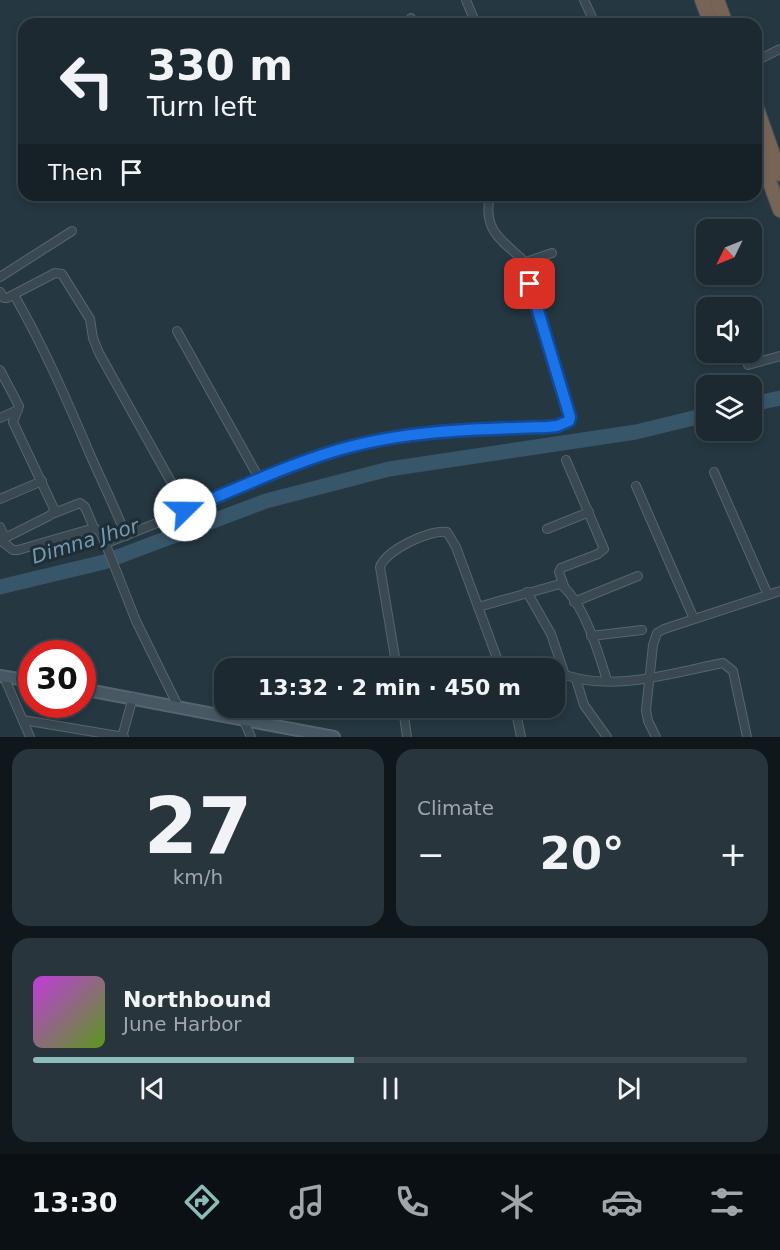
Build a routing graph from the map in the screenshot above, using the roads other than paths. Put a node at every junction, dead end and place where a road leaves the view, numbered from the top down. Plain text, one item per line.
1 (466, 0) edge
2 (584, 0) edge
3 (702, 0) edge
4 (717, 0) edge
5 (474, 18) edge
6 (592, 18) edge
7 (709, 18) edge
8 (724, 18) edge
9 (780, 49) edge
10 (762, 58) edge
11 (762, 123) edge
12 (762, 161) edge
13 (780, 174) edge
14 (488, 201) edge
15 (780, 210) edge
16 (72, 231) dead end
17 (552, 253) dead end
18 (523, 263) junction
19 (0, 277) edge
20 (0, 292) edge
21 (14, 295) junction
22 (177, 331) dead end
23 (780, 356) edge
24 (748, 364) dead end
25 (0, 370) edge
26 (18, 410) junction
27 (0, 418) edge
28 (566, 460) dead end
29 (714, 472) dead end
30 (260, 480) junction
31 (42, 481) junction
32 (636, 486) dead end
33 (0, 499) edge
34 (185, 510) junction
35 (589, 512) junction
36 (52, 514) junction
37 (0, 527) edge
38 (94, 528) junction
39 (548, 529) dead end
40 (126, 536) junction
41 (2, 539) edge
42 (106, 545) junction
43 (638, 576) dead end
44 (565, 587) junction
45 (780, 591) edge
46 (527, 592) junction
47 (768, 595) junction
48 (574, 602) junction
49 (478, 607) junction
50 (694, 619) junction
51 (642, 630) dead end
52 (591, 636) junction
53 (394, 658) edge
54 (497, 658) edge
55 (559, 658) edge
56 (565, 675) edge
57 (2, 676) edge
58 (18, 679) edge
59 (576, 679) junction
60 (649, 679) junction
61 (607, 680) junction
62 (96, 691) edge
63 (133, 697) junction
64 (178, 706) junction
65 (404, 718) edge
66 (517, 718) edge
67 (23, 720) junction
68 (244, 721) junction
69 (30, 737) edge
70 (123, 737) edge
71 (251, 737) edge
72 (334, 737) edge
73 (407, 737) edge
74 (521, 737) edge
75 (607, 737) edge
76 (656, 737) edge
77 (747, 737) edge

1 - 5 street
2 - 6 street
3 - 7 highway
4 - 8 highway
9 - 10 street
11 - 13 highway
12 - 15 highway
14 - 18 street
16 - 19 street
17 - 18 street
18 - 30 street
20 - 21 street
21 - 34 street
21 - 40 street
22 - 30 street
23 - 24 street
25 - 26 street
26 - 27 street
26 - 31 street
28 - 35 street
29 - 47 street
30 - 34 street
31 - 33 street
31 - 36 street
32 - 50 street
34 - 40 street
35 - 39 street
35 - 44 street
36 - 38 street
36 - 41 street
37 - 41 street
38 - 41 street
38 - 42 street
40 - 42 street
42 - 64 street
43 - 48 street
44 - 46 street
44 - 48 street
45 - 47 street
46 - 49 street
46 - 55 street
47 - 50 street
48 - 52 street
49 - 53 street
49 - 54 street
50 - 60 street
51 - 52 street
52 - 61 street
56 - 59 street
57 - 58 street
57 - 67 street
59 - 61 street
59 - 75 street
60 - 61 street
60 - 76 street
60 - 77 street
62 - 63 street
63 - 64 street
63 - 70 street
64 - 68 street
65 - 73 street
66 - 74 street
67 - 69 street
67 - 70 street
68 - 71 street
68 - 72 street

